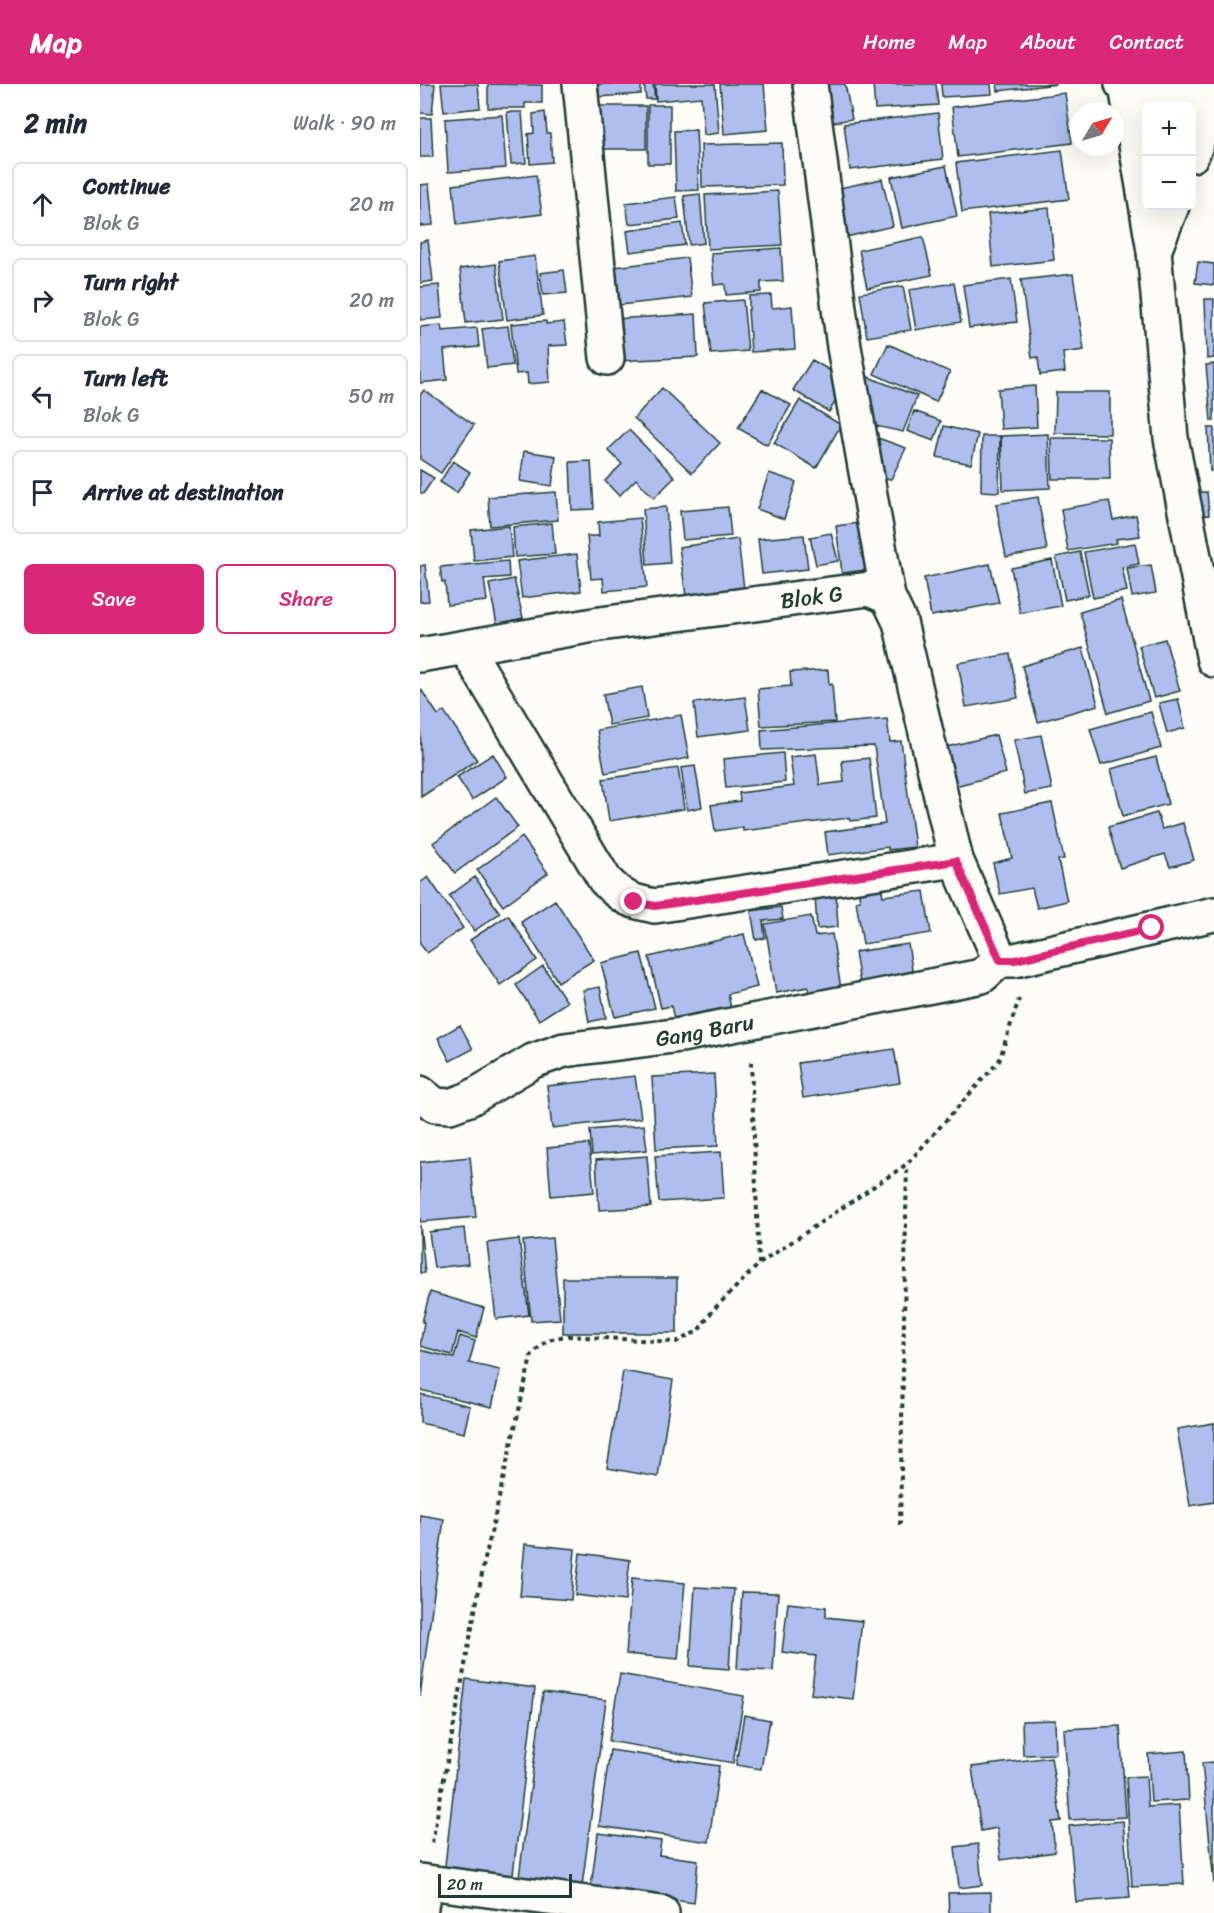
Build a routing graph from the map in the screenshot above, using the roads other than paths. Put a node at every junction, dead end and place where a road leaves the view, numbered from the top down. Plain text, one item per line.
1 (580, 84) edge
2 (810, 84) edge
3 (1212, 84) edge
4 (1124, 85) edge
5 (1214, 98) edge
6 (1196, 143) edge
7 (1170, 210) edge
8 (1154, 251) junction
9 (607, 358) dead end
10 (888, 597) junction
11 (466, 648) junction
12 (420, 655) edge
13 (1214, 660) edge
14 (956, 861) junction
15 (1214, 914) edge
16 (1007, 960) junction
17 (420, 1093) edge
18 (422, 1892) edge
19 (662, 1913) edge

1 - 9 street
2 - 10 street
3 - 4 street
4 - 8 street
5 - 6 street
7 - 8 street
8 - 13 street
10 - 11 street, Blok G
10 - 14 street
11 - 12 street, Blok G
11 - 14 street
14 - 16 street
15 - 16 street
16 - 17 street, Gang Baru
18 - 19 street

